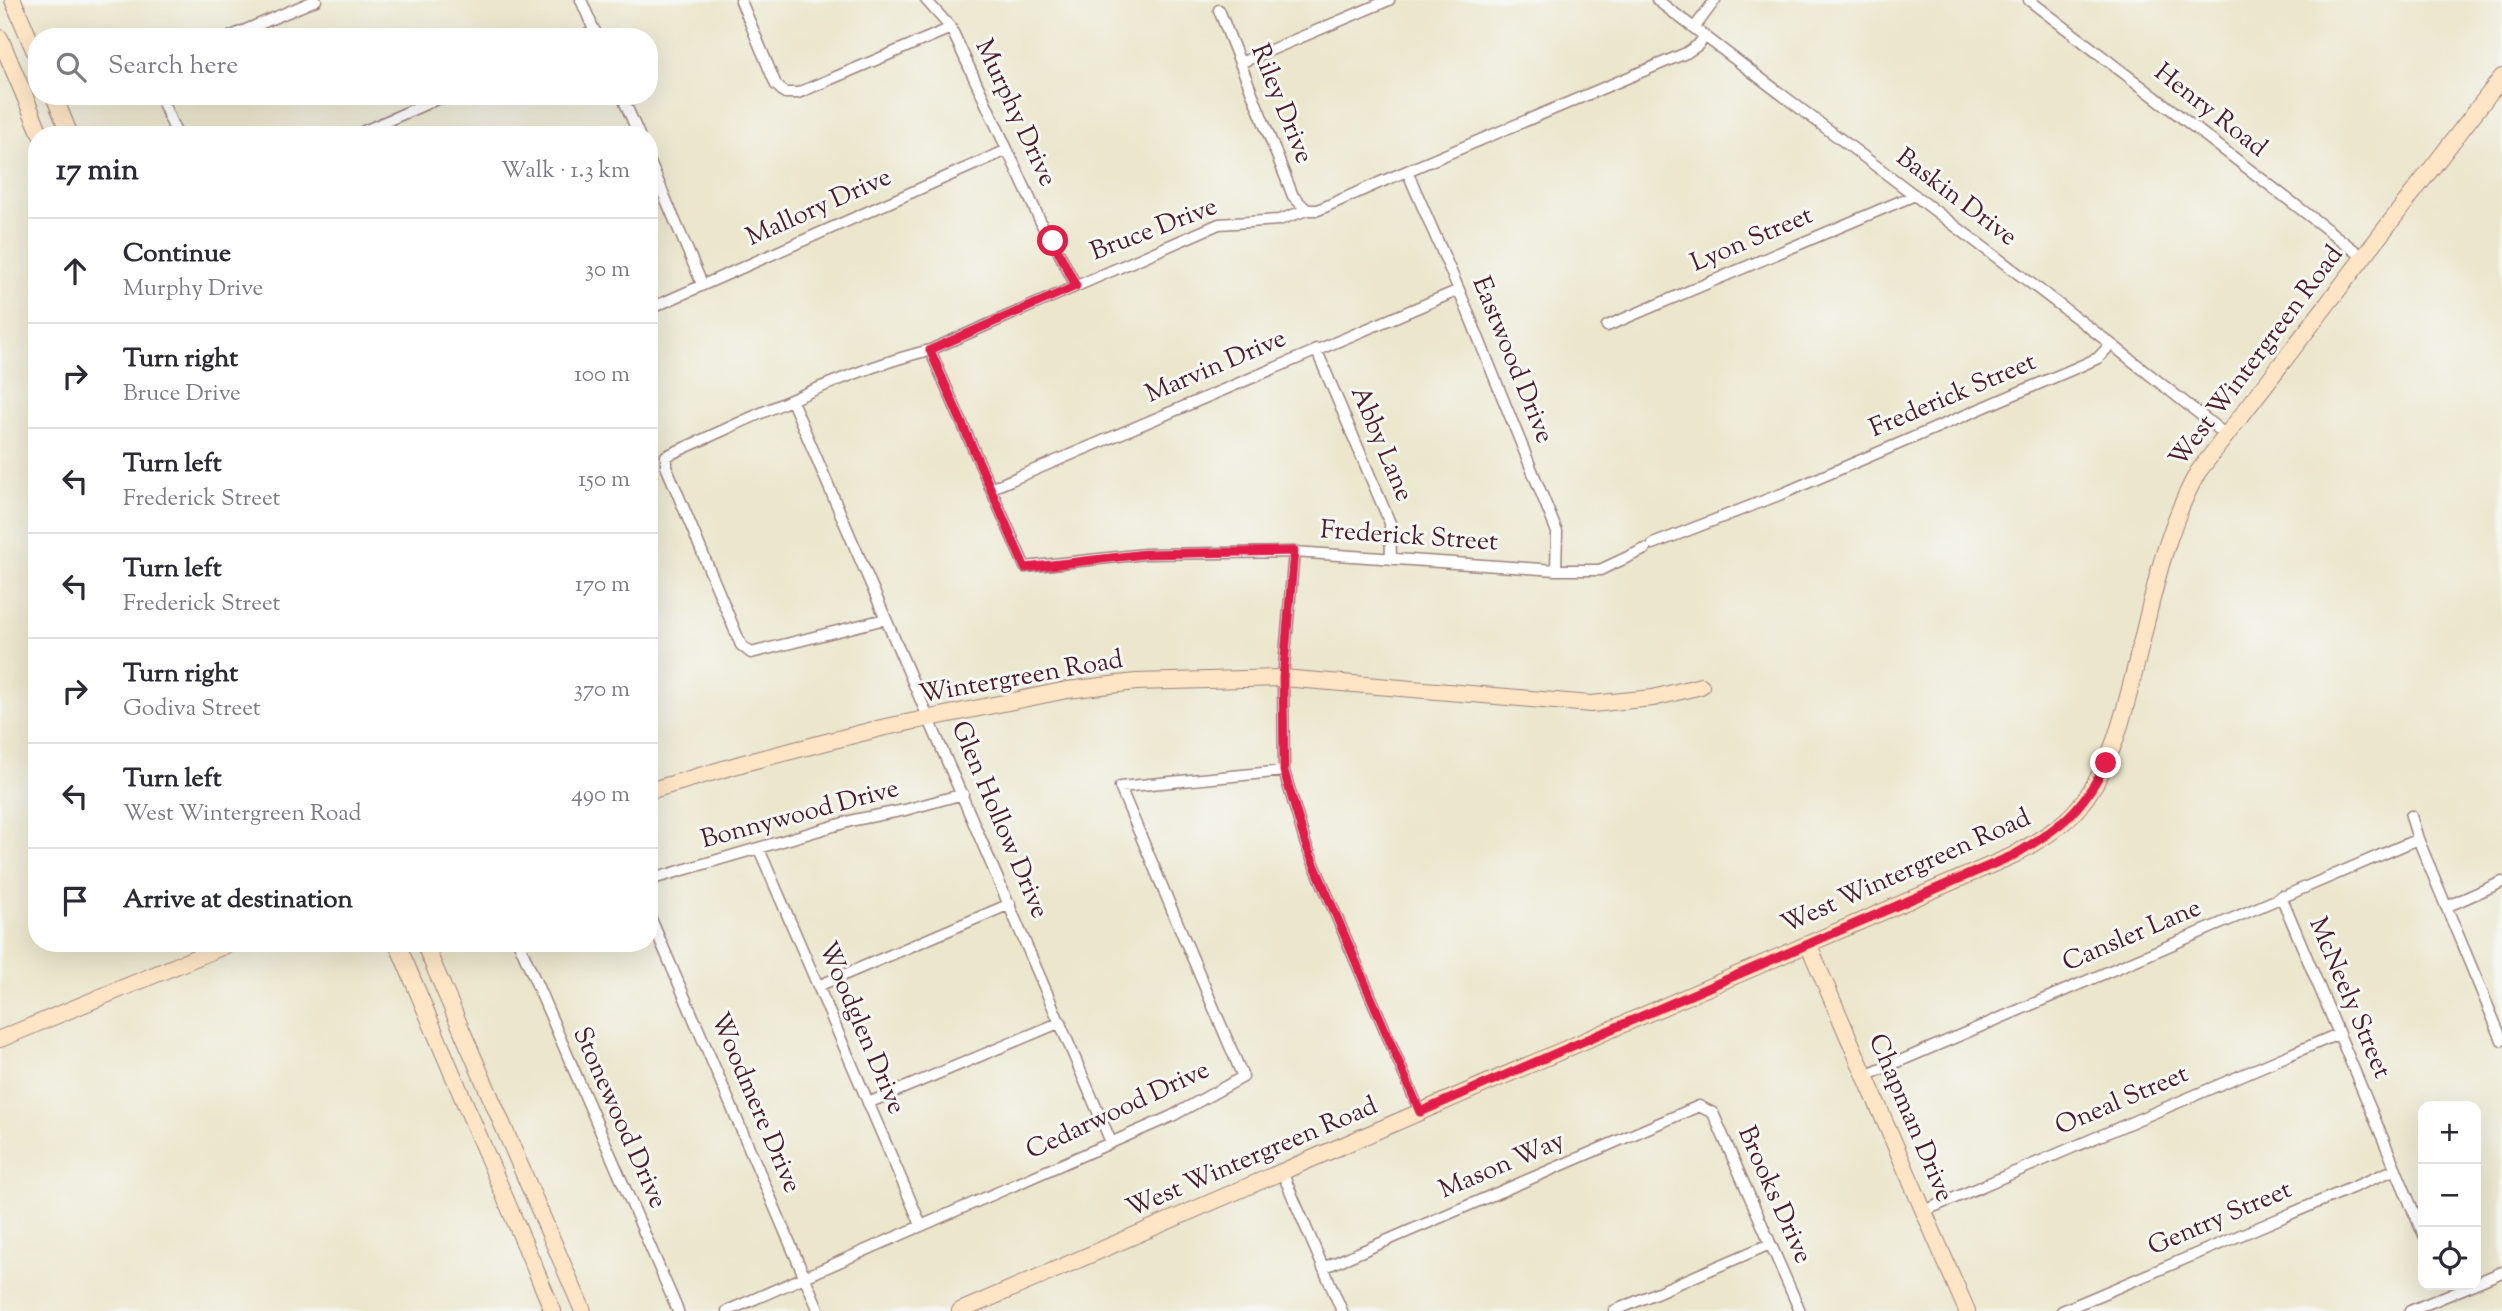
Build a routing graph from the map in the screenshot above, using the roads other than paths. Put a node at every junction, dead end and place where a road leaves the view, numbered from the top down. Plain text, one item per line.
1 (13, 0) edge
2 (316, 0) edge
3 (581, 0) edge
4 (926, 0) edge
5 (1390, 0) edge
6 (1657, 0) edge
7 (1715, 0) edge
8 (2029, 0) edge
9 (741, 1) edge
10 (1219, 10) dead end
11 (1695, 27) junction
12 (250, 28) edge
13 (593, 28) edge
14 (951, 28) junction
15 (28, 36) edge
16 (1705, 36) junction
17 (0, 38) edge
18 (1240, 63) junction
19 (2502, 77) edge
20 (28, 104) edge
21 (28, 105) edge
22 (58, 105) edge
23 (164, 105) edge
24 (423, 105) edge
25 (626, 105) edge
26 (37, 126) edge
27 (66, 126) edge
28 (173, 126) edge
29 (375, 126) edge
30 (635, 126) edge
31 (1007, 149) junction
32 (1407, 171) junction
33 (658, 181) edge
34 (1915, 195) junction
35 (1307, 210) junction
36 (2363, 257) junction
37 (702, 285) junction
38 (1076, 286) junction
39 (1459, 290) junction
40 (658, 305) edge
41 (1607, 326) dead end
42 (2111, 344) junction
43 (1316, 349) junction
44 (930, 350) junction
45 (792, 401) junction
46 (2226, 435) junction
47 (992, 488) junction
48 (1294, 551) junction
49 (1391, 559) junction
50 (1556, 570) junction
51 (885, 619) junction
52 (1283, 678) junction
53 (1701, 686) dead end
54 (930, 718) junction
55 (1284, 771) junction
56 (658, 788) edge
57 (962, 794) junction
58 (2411, 816) dead end
59 (2418, 839) junction
60 (759, 849) junction
61 (658, 877) edge
62 (2502, 882) edge
63 (2281, 896) junction
64 (1010, 904) junction
65 (2446, 907) junction
66 (658, 935) edge
67 (1808, 944) junction
68 (210, 952) edge
69 (401, 952) edge
70 (428, 952) edge
71 (523, 952) edge
72 (818, 986) junction
73 (1061, 1022) junction
74 (2338, 1034) junction
75 (0, 1040) edge
76 (2502, 1040) edge
77 (1865, 1076) junction
78 (868, 1103) junction
79 (1699, 1106) joint
80 (1420, 1112) junction
81 (1111, 1142) junction
82 (2396, 1169) junction
83 (1282, 1172) junction
84 (1924, 1211) junction
85 (921, 1225) junction
86 (2420, 1227) edge
87 (1770, 1244) junction
88 (1323, 1268) junction
89 (2502, 1272) edge
90 (804, 1277) junction
91 (2481, 1281) edge
92 (2445, 1290) edge
93 (553, 1311) edge
94 (583, 1311) edge
95 (678, 1311) edge
96 (727, 1311) edge
97 (819, 1311) edge
98 (960, 1311) edge
99 (1342, 1311) edge
100 (1614, 1311) edge
101 (1800, 1311) edge
102 (1967, 1311) edge
103 (2062, 1311) edge
104 (2410, 1311) edge

1 - 15 main road
2 - 12 street
3 - 13 street
4 - 14 street, Murphy Drive
5 - 18 street
6 - 11 street, Baskin Drive
7 - 11 street
8 - 36 street, Henry Road
9 - 14 street
10 - 18 street, Riley Drive
11 - 16 street, Baskin Drive
14 - 31 street, Murphy Drive
16 - 32 street, Bruce Drive
16 - 34 street, Baskin Drive
17 - 20 main road
18 - 35 street, Riley Drive
19 - 36 main road, West Wintergreen Road
21 - 26 main road
22 - 27 main road
23 - 28 street
24 - 29 street
25 - 30 street
31 - 37 street, Mallory Drive
31 - 38 street, Murphy Drive
32 - 35 street, Bruce Drive
32 - 39 street, Eastwood Drive
33 - 37 street
34 - 41 street, Lyon Street
34 - 42 street, Baskin Drive
35 - 38 street, Bruce Drive
36 - 46 main road, West Wintergreen Road
37 - 40 street, Mallory Drive
38 - 44 street, Bruce Drive
39 - 43 street, Marvin Drive
39 - 50 street, Eastwood Drive
42 - 46 street, Baskin Drive
42 - 50 street, Frederick Street
43 - 47 street, Marvin Drive
43 - 49 street, Abby Lane
44 - 45 street, Bruce Drive
44 - 47 street, Frederick Street
45 - 51 street, Glen Hollow Drive
45 - 51 street, Bruce Drive
46 - 67 main road, West Wintergreen Road
47 - 48 street, Frederick Street
48 - 49 street, Frederick Street
48 - 52 street
49 - 50 street, Frederick Street
51 - 54 street, Glen Hollow Drive
52 - 53 main road, Wintergreen Road
52 - 54 main road, Wintergreen Road
52 - 55 street
54 - 56 main road, Wintergreen Road
54 - 57 street, Glen Hollow Drive
55 - 80 street
55 - 81 street, Cedarwood Drive
57 - 60 street, Bonnywood Drive
57 - 64 street, Glen Hollow Drive
58 - 59 street
59 - 63 street, Cansler Lane
59 - 65 street
60 - 61 street, Bonnywood Drive
60 - 72 street, Woodglen Drive
62 - 65 street
63 - 74 street, McNeely Street
63 - 77 street, Cansler Lane
64 - 72 street
64 - 73 street, Glen Hollow Drive
65 - 76 street
66 - 90 street, Woodmere Drive
67 - 77 main road, Chapman Drive
67 - 80 main road, West Wintergreen Road
68 - 75 main road
69 - 93 main road
70 - 94 main road
71 - 95 street, Stonewood Drive
72 - 78 street, Woodglen Drive
73 - 78 street
73 - 81 street, Glen Hollow Drive
74 - 82 street, McNeely Street
74 - 84 street, Oneal Street
77 - 84 main road, Chapman Drive
78 - 85 street, Woodglen Drive
79 - 87 street, Brooks Drive
79 - 88 street, Mason Way
80 - 83 main road, West Wintergreen Road
81 - 85 street, Cedarwood Drive
82 - 86 street, McNeely Street
82 - 103 street, Gentry Street
83 - 88 street
83 - 98 main road, West Wintergreen Road
84 - 102 main road, Chapman Drive
85 - 90 street, Cedarwood Drive
87 - 100 street
87 - 101 street, Brooks Drive
88 - 99 street
89 - 91 street
90 - 96 street, Cedarwood Drive
90 - 97 street, Woodmere Drive
92 - 104 street

